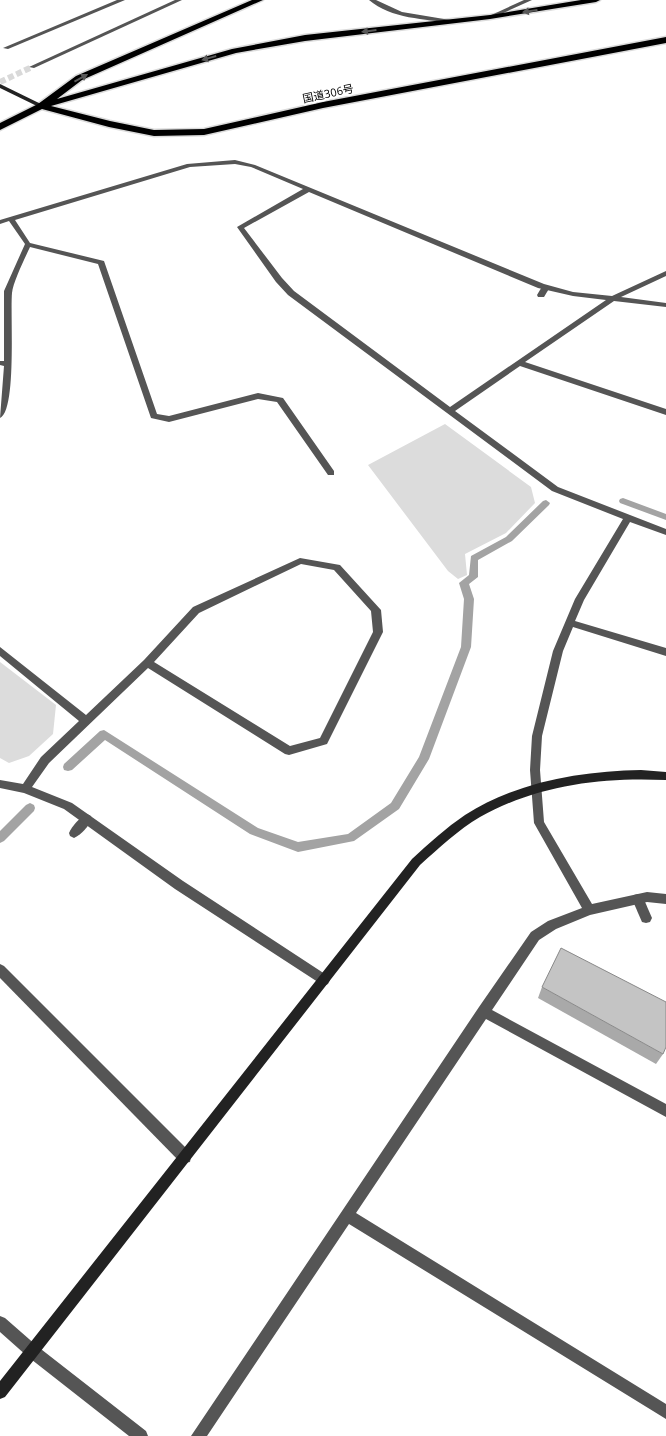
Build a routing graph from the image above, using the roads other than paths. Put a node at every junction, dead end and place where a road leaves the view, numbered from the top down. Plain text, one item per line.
1 (122, 0) edge
2 (179, 0) edge
3 (259, 0) edge
4 (372, 0) edge
5 (529, 0) edge
6 (596, 0) edge
7 (490, 16) junction
8 (453, 21) junction
9 (666, 40) edge
10 (6, 48) dead end
11 (32, 67) tunnel mouth
12 (0, 86) edge
13 (41, 106) junction
14 (0, 127) edge
15 (309, 189) junction
16 (11, 218) junction
17 (0, 222) edge
18 (28, 244) junction
19 (666, 273) edge
20 (546, 287) junction
21 (541, 294) dead end
22 (612, 299) junction
23 (666, 305) edge
24 (520, 363) junction
25 (4, 364) edge
26 (449, 411) junction
27 (666, 412) edge
28 (0, 416) edge
29 (331, 473) dead end
30 (628, 518) junction
31 (666, 532) edge
32 (570, 623) junction
33 (0, 651) edge
34 (666, 652) edge
35 (147, 663) junction
36 (86, 720) junction
37 (666, 776) edge
38 (0, 784) edge
39 (536, 787) junction
40 (25, 789) junction
41 (87, 819) junction
42 (74, 833) dead end
43 (638, 899) junction
44 (666, 899) edge
45 (589, 910) junction
46 (646, 918) dead end
47 (0, 970) edge
48 (324, 980) junction
49 (483, 1011) junction
50 (666, 1111) edge
51 (185, 1157) junction
52 (347, 1215) junction
53 (0, 1323) edge
54 (32, 1351) junction
55 (0, 1392) edge
56 (666, 1412) edge
57 (141, 1436) edge
58 (198, 1436) edge

1 - 10 street
2 - 11 street
13 -> 3 highway
4 - 8 street
5 - 7 street
6 -> 7 highway
7 - 8 highway
8 -> 13 highway
9 - 13 highway, 国道306号
12 - 13 street
13 - 14 highway
15 - 16 street
15 - 20 street
15 - 26 street
16 - 17 street
16 - 18 street
18 - 25 street
18 - 29 street
19 - 22 street
20 - 21 street
20 - 22 street
22 - 23 street
22 - 24 street
24 - 26 street
24 - 27 street
25 - 28 street
26 - 30 street
30 - 31 street
30 - 32 street
32 - 34 street
32 - 39 street
33 - 36 street
35 - 35 street
35 - 36 street
36 - 40 street
37 - 39 street
38 - 40 street
39 - 45 street
39 - 48 street
40 - 41 street
41 - 42 street
41 - 48 street
43 - 44 street
43 - 45 street
43 - 46 street
45 - 49 street
47 - 51 street
48 - 51 street
49 - 50 street
49 - 52 street
51 - 54 street
52 - 56 street
52 - 58 street
53 - 54 street
54 - 55 street
54 - 57 street

